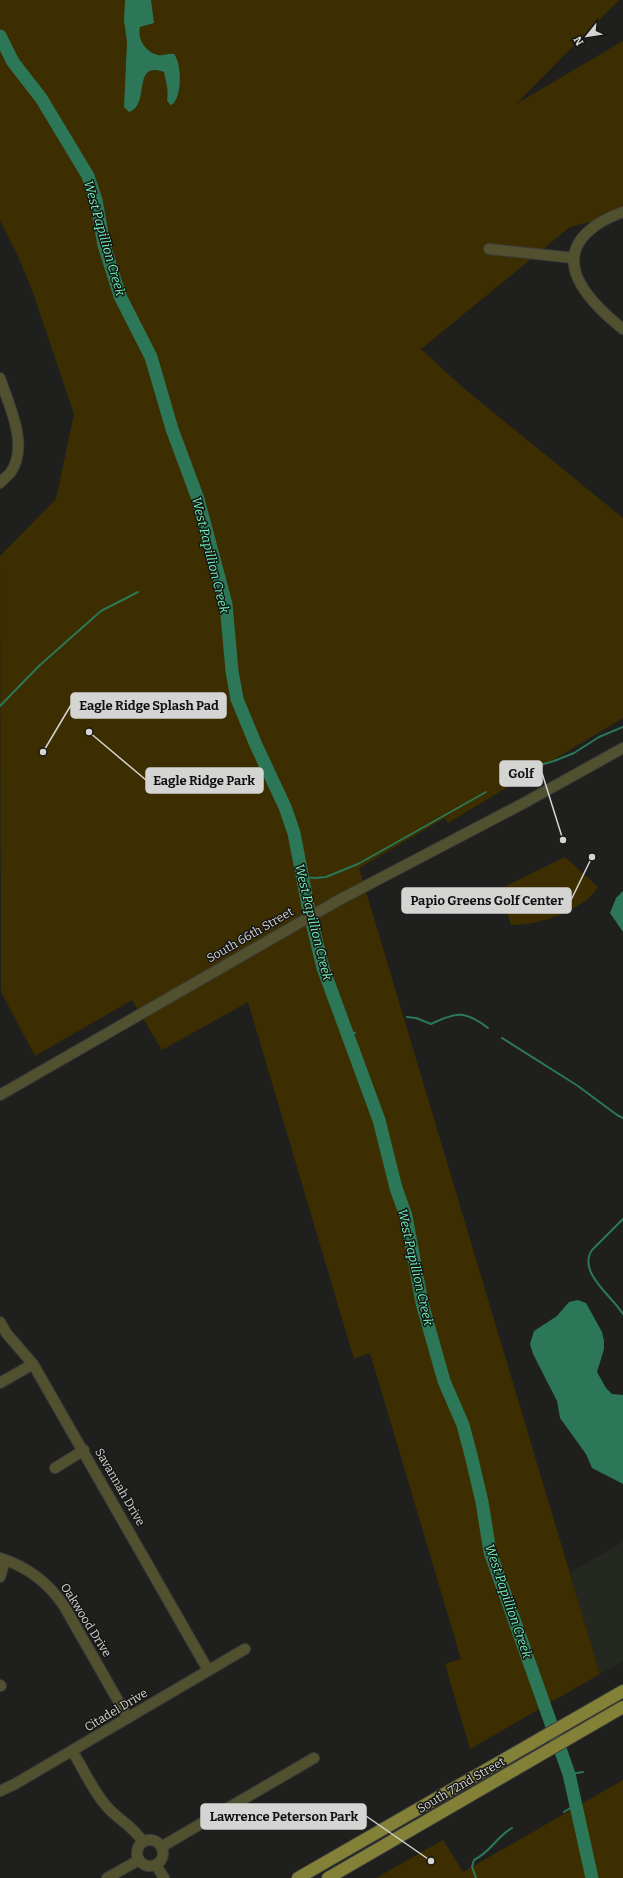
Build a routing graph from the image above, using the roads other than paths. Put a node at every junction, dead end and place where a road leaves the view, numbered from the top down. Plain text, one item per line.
1 (623, 212) edge
2 (489, 249) dead end
3 (574, 258) junction
4 (623, 329) edge
5 (0, 378) edge
6 (0, 483) edge
7 (623, 748) edge
8 (0, 1096) edge
9 (0, 1322) edge
10 (33, 1364) junction
11 (0, 1383) edge
12 (84, 1450) junction
13 (55, 1468) dead end
14 (3, 1559) edge
15 (0, 1577) edge
16 (245, 1649) dead end
17 (208, 1670) junction
18 (623, 1691) edge
19 (623, 1707) edge
20 (128, 1718) junction
21 (72, 1751) junction
22 (314, 1758) dead end
23 (0, 1791) edge
24 (143, 1842) junction
25 (161, 1847) junction
26 (139, 1860) junction
27 (156, 1865) junction
28 (107, 1878) edge
29 (164, 1878) edge
30 (298, 1878) edge
31 (328, 1878) edge

1 - 3 street
2 - 3 street
3 - 4 street
5 - 6 street
7 - 8 street, South 66th Street
9 - 10 street, Savannah Drive
10 - 11 street
10 - 12 street, Savannah Drive
12 - 13 street
12 - 17 street, Savannah Drive
14 - 15 street
14 - 20 street, Oakwood Drive
16 - 17 street, Citadel Drive
17 - 20 street, Citadel Drive
18 - 30 main road, South 72nd Street
19 - 31 main road, South 72nd Street
20 - 21 street, Citadel Drive
21 - 23 street, Citadel Drive
21 - 24 street
22 - 25 street
24 - 25 street
24 - 26 street
25 - 27 street
26 - 27 street
26 - 28 street
27 - 29 street

